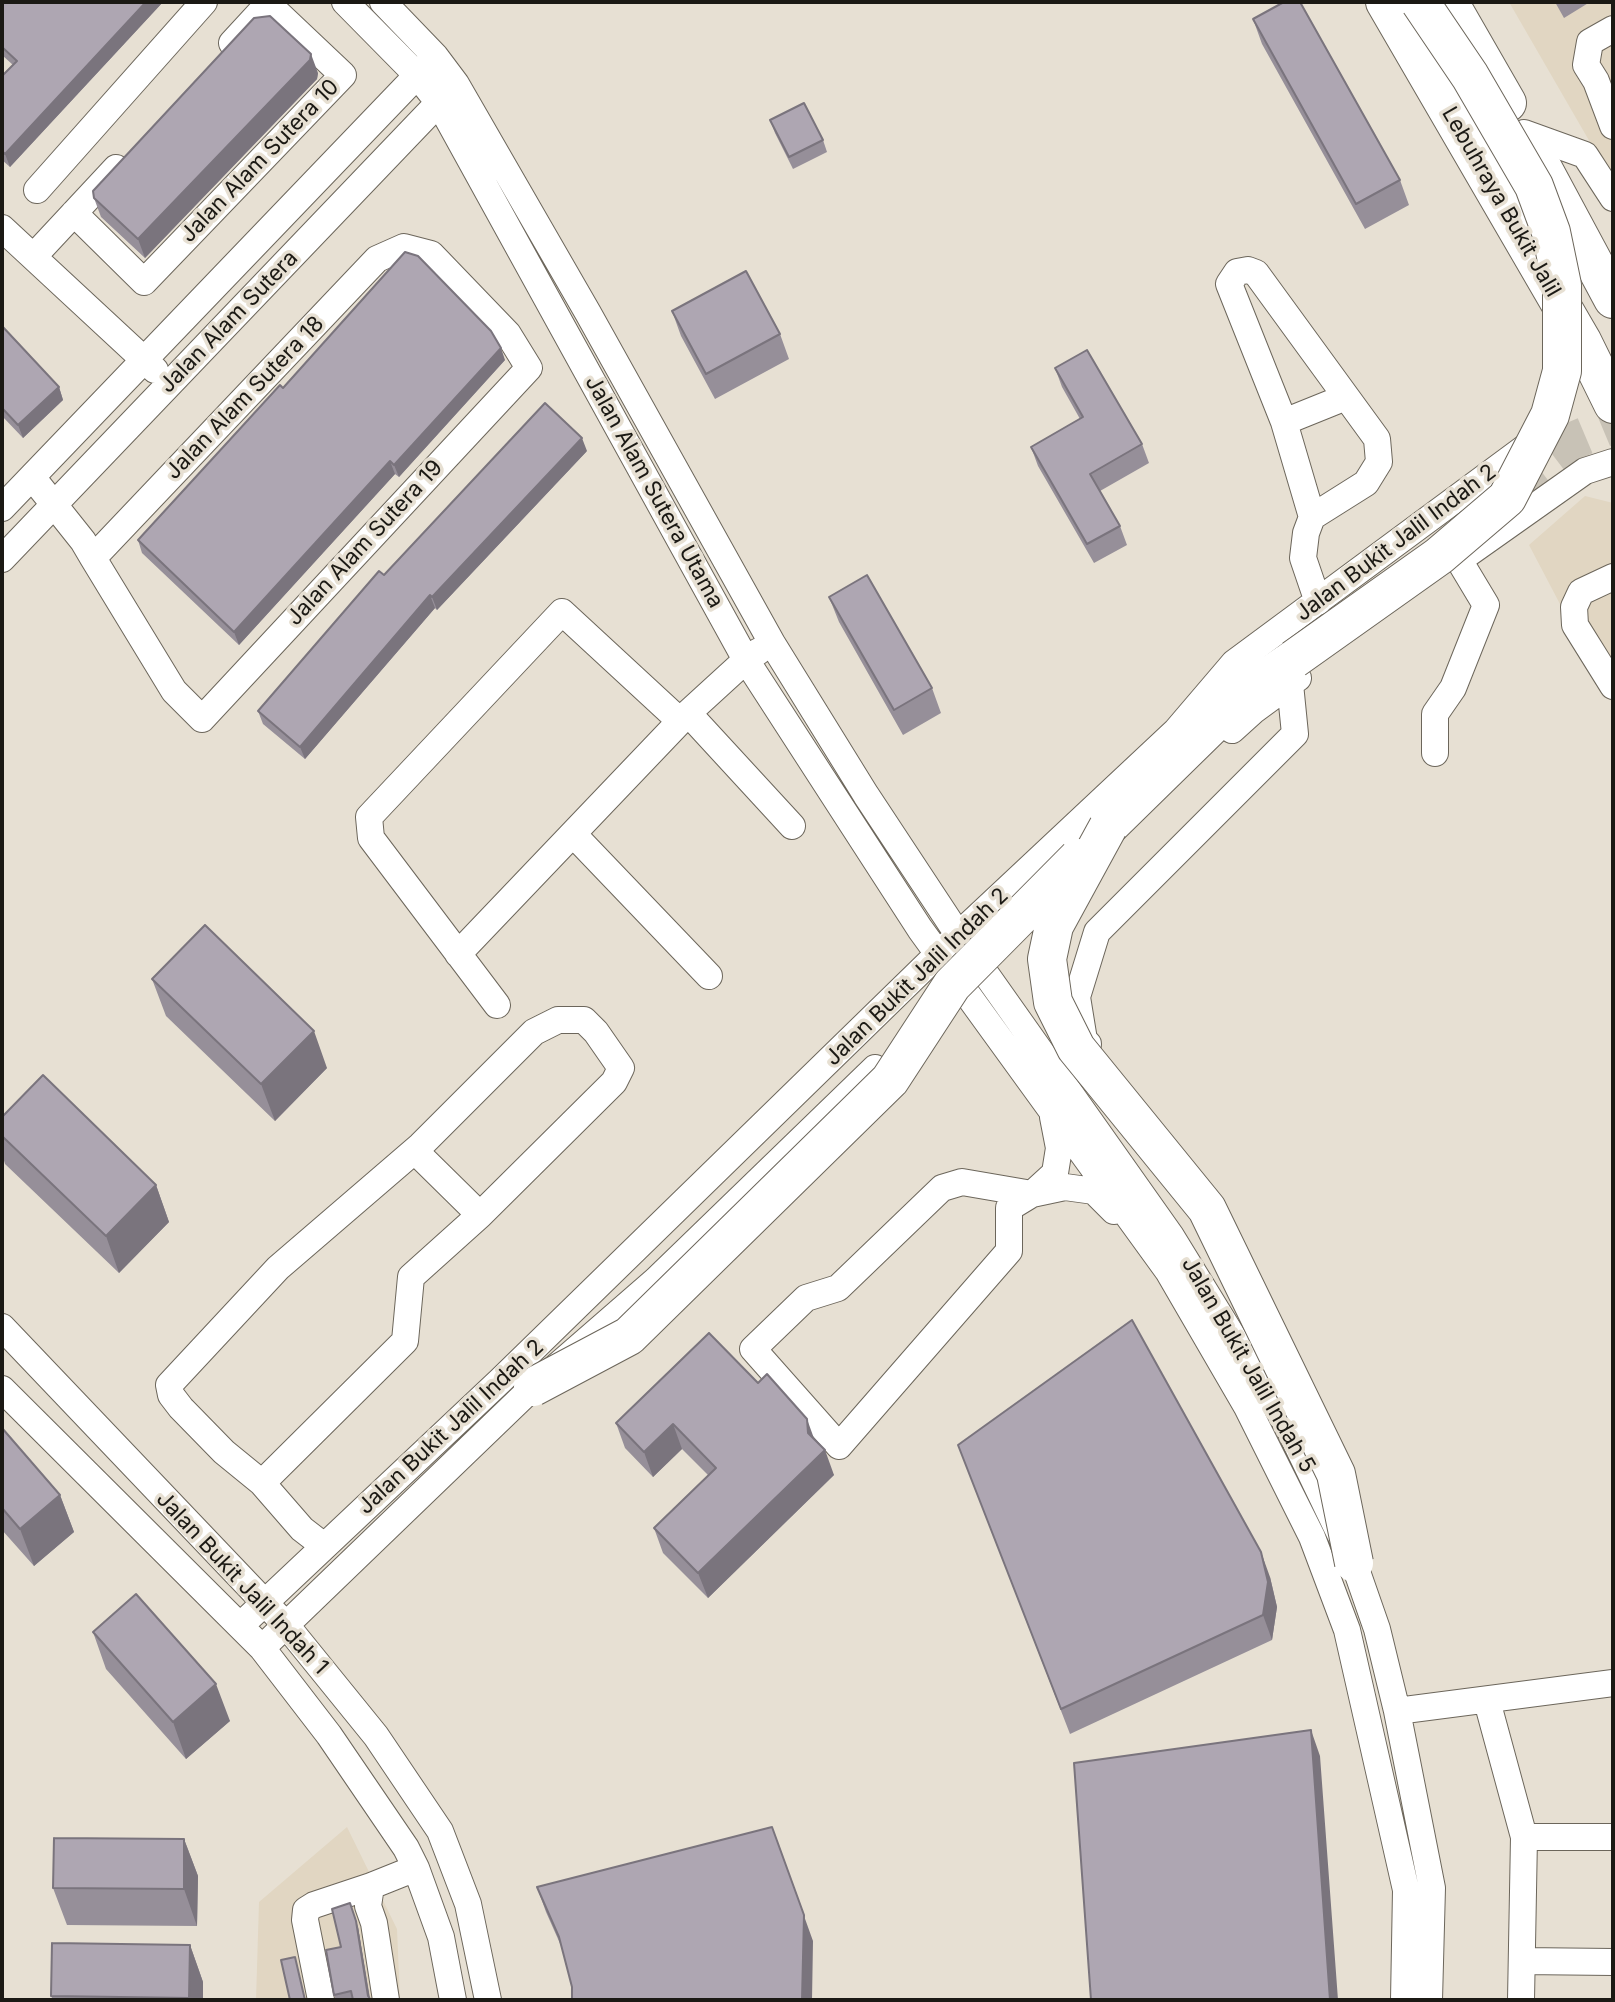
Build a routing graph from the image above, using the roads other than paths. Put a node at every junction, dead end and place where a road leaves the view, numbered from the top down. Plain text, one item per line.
1 (204, 2) edge
2 (345, 2) edge
3 (383, 2) edge
4 (1385, 2) edge
5 (1420, 2) edge
6 (1449, 2) edge
7 (1613, 29) edge
8 (214, 62) edge
9 (426, 66) junction
10 (1604, 81) edge
11 (447, 94) junction
12 (1613, 126) edge
13 (1524, 133) junction
14 (128, 155) edge
15 (37, 190) dead end
16 (1613, 198) edge
17 (74, 213) junction
18 (2, 228) edge
19 (34, 256) junction
20 (1602, 264) edge
21 (1613, 299) edge
22 (1582, 341) junction
23 (145, 360) junction
24 (529, 368) joint
25 (170, 384) junction
26 (1346, 397) junction
27 (1613, 404) edge
28 (1284, 422) junction
29 (1613, 462) edge
30 (32, 477) junction
31 (54, 505) junction
32 (2, 508) edge
33 (1312, 517) junction
34 (93, 558) junction
35 (2, 559) edge
36 (1459, 560) junction
37 (1613, 577) edge
38 (1318, 602) junction
39 (772, 643) junction
40 (746, 660) junction
41 (1290, 684) junction
42 (1613, 686) edge
43 (814, 708) junction
44 (684, 717) junction
45 (787, 722) junction
46 (1435, 753) dead end
47 (792, 826) dead end
48 (1108, 827) junction
49 (574, 835) junction
50 (959, 936) junction
51 (458, 954) junction
52 (938, 954) junction
53 (982, 967) junction
54 (709, 976) dead end
55 (961, 986) junction
56 (497, 1005) dead end
57 (1052, 1112) junction
58 (415, 1151) junction
59 (1201, 1189) dead end
60 (1032, 1194) junction
61 (480, 1215) junction
62 (1151, 1247) junction
63 (2, 1327) edge
64 (533, 1387) junction
65 (2, 1389) edge
66 (262, 1483) junction
67 (324, 1546) junction
68 (1354, 1563) junction
69 (264, 1604) junction
70 (286, 1625) junction
71 (240, 1626) junction
72 (262, 1648) junction
73 (1613, 1683) edge
74 (1487, 1701) junction
75 (1397, 1711) junction
76 (1524, 1837) junction
77 (1613, 1837) edge
78 (416, 1868) junction
79 (371, 1886) junction
80 (1522, 1961) junction
81 (1613, 1962) edge
82 (321, 2000) edge
83 (386, 2000) edge
84 (453, 2000) edge
85 (488, 2000) edge
86 (1404, 2000) edge
87 (1429, 2000) edge
88 (1521, 2000) edge

1 - 15 street
2 - 9 street, Jalan Alam Sutera Utama
3 - 9 street, Jalan Alam Sutera Utama
4 - 22 highway, Lebuhraya Bukit Jalil
5 - 48 highway, bridge
6 - 13 highway
7 - 10 street
8 - 17 street, Jalan Alam Sutera 10
9 - 11 street, Jalan Alam Sutera Utama
9 - 23 street, Jalan Alam Sutera
10 - 12 street
11 - 25 street, Jalan Alam Sutera
11 - 39 street, Jalan Alam Sutera Utama
11 - 40 street, Jalan Alam Sutera Utama
13 - 16 street
13 - 20 highway
14 - 17 street
17 - 19 street
18 - 19 street
19 - 23 street
20 - 21 highway
22 - 27 highway, Lebuhraya Bukit Jalil
22 - 38 street, Jalan Bukit Jalil Indah 2
23 - 25 street
23 - 30 street, Jalan Alam Sutera
24 - 34 street, Jalan Alam Sutera 18
24 - 34 street, Jalan Alam Sutera 19
25 - 31 street, Jalan Alam Sutera
26 - 28 street
26 - 28 street
26 - 33 street
28 - 33 street
29 - 36 street, Jalan Bukit Jalil Indah 2
30 - 31 street
30 - 32 street, Jalan Alam Sutera
31 - 34 street
31 - 35 street, Jalan Alam Sutera
33 - 38 street
36 - 41 street, Jalan Bukit Jalil Indah 2
36 - 46 street
37 - 42 street
38 - 50 street, Jalan Bukit Jalil Indah 2
39 - 40 street
39 - 43 street, Jalan Alam Sutera Utama
40 - 44 street
40 - 45 street, Jalan Alam Sutera Utama
41 - 53 street, Jalan Bukit Jalil Indah 2
41 - 59 street
43 - 45 street
43 - 50 street, Jalan Alam Sutera Utama
44 - 47 street
44 - 49 street
44 - 51 street
45 - 52 street, Jalan Alam Sutera Utama
48 - 64 highway, bridge
48 - 68 highway, bridge
49 - 51 street
49 - 54 street
50 - 52 street, Jalan Bukit Jalil Indah 2
50 - 53 street, Jalan Bukit Jalil Indah 5
51 - 56 street
52 - 55 street, Jalan Alam Sutera Utama
52 - 67 street, Jalan Bukit Jalil Indah 2
53 - 55 street, Jalan Bukit Jalil Indah 2
53 - 68 street, Jalan Bukit Jalil Indah 5
55 - 57 street, Jalan Bukit Jalil Indah 5
55 - 64 street, Jalan Bukit Jalil Indah 2
57 - 60 street
57 - 62 street, Jalan Bukit Jalil Indah 5
58 - 61 street
58 - 61 street
58 - 66 street
60 - 60 street
60 - 62 street
61 - 66 street
62 - 86 street, Jalan Bukit Jalil Indah 5
63 - 69 street, Jalan Bukit Jalil Indah 1
64 - 70 street, Jalan Bukit Jalil Indah 2
65 - 71 street, Jalan Bukit Jalil Indah 1
66 - 67 street
67 - 69 street, Jalan Bukit Jalil Indah 2
68 - 75 street, Jalan Bukit Jalil Indah 5
69 - 70 street, Jalan Bukit Jalil Indah 1
69 - 71 street, Jalan Bukit Jalil Indah 2
70 - 72 street, Jalan Bukit Jalil Indah 2
70 - 85 street, Jalan Bukit Jalil Indah 1
71 - 72 street, Jalan Bukit Jalil Indah 1
72 - 78 street, Jalan Bukit Jalil Indah 1
73 - 74 street
74 - 75 street
74 - 76 street
75 - 87 street, Jalan Bukit Jalil Indah 5
76 - 77 street
76 - 80 street
78 - 79 street
78 - 84 street, Jalan Bukit Jalil Indah 1
79 - 82 street
79 - 83 street
80 - 81 street
80 - 88 street

